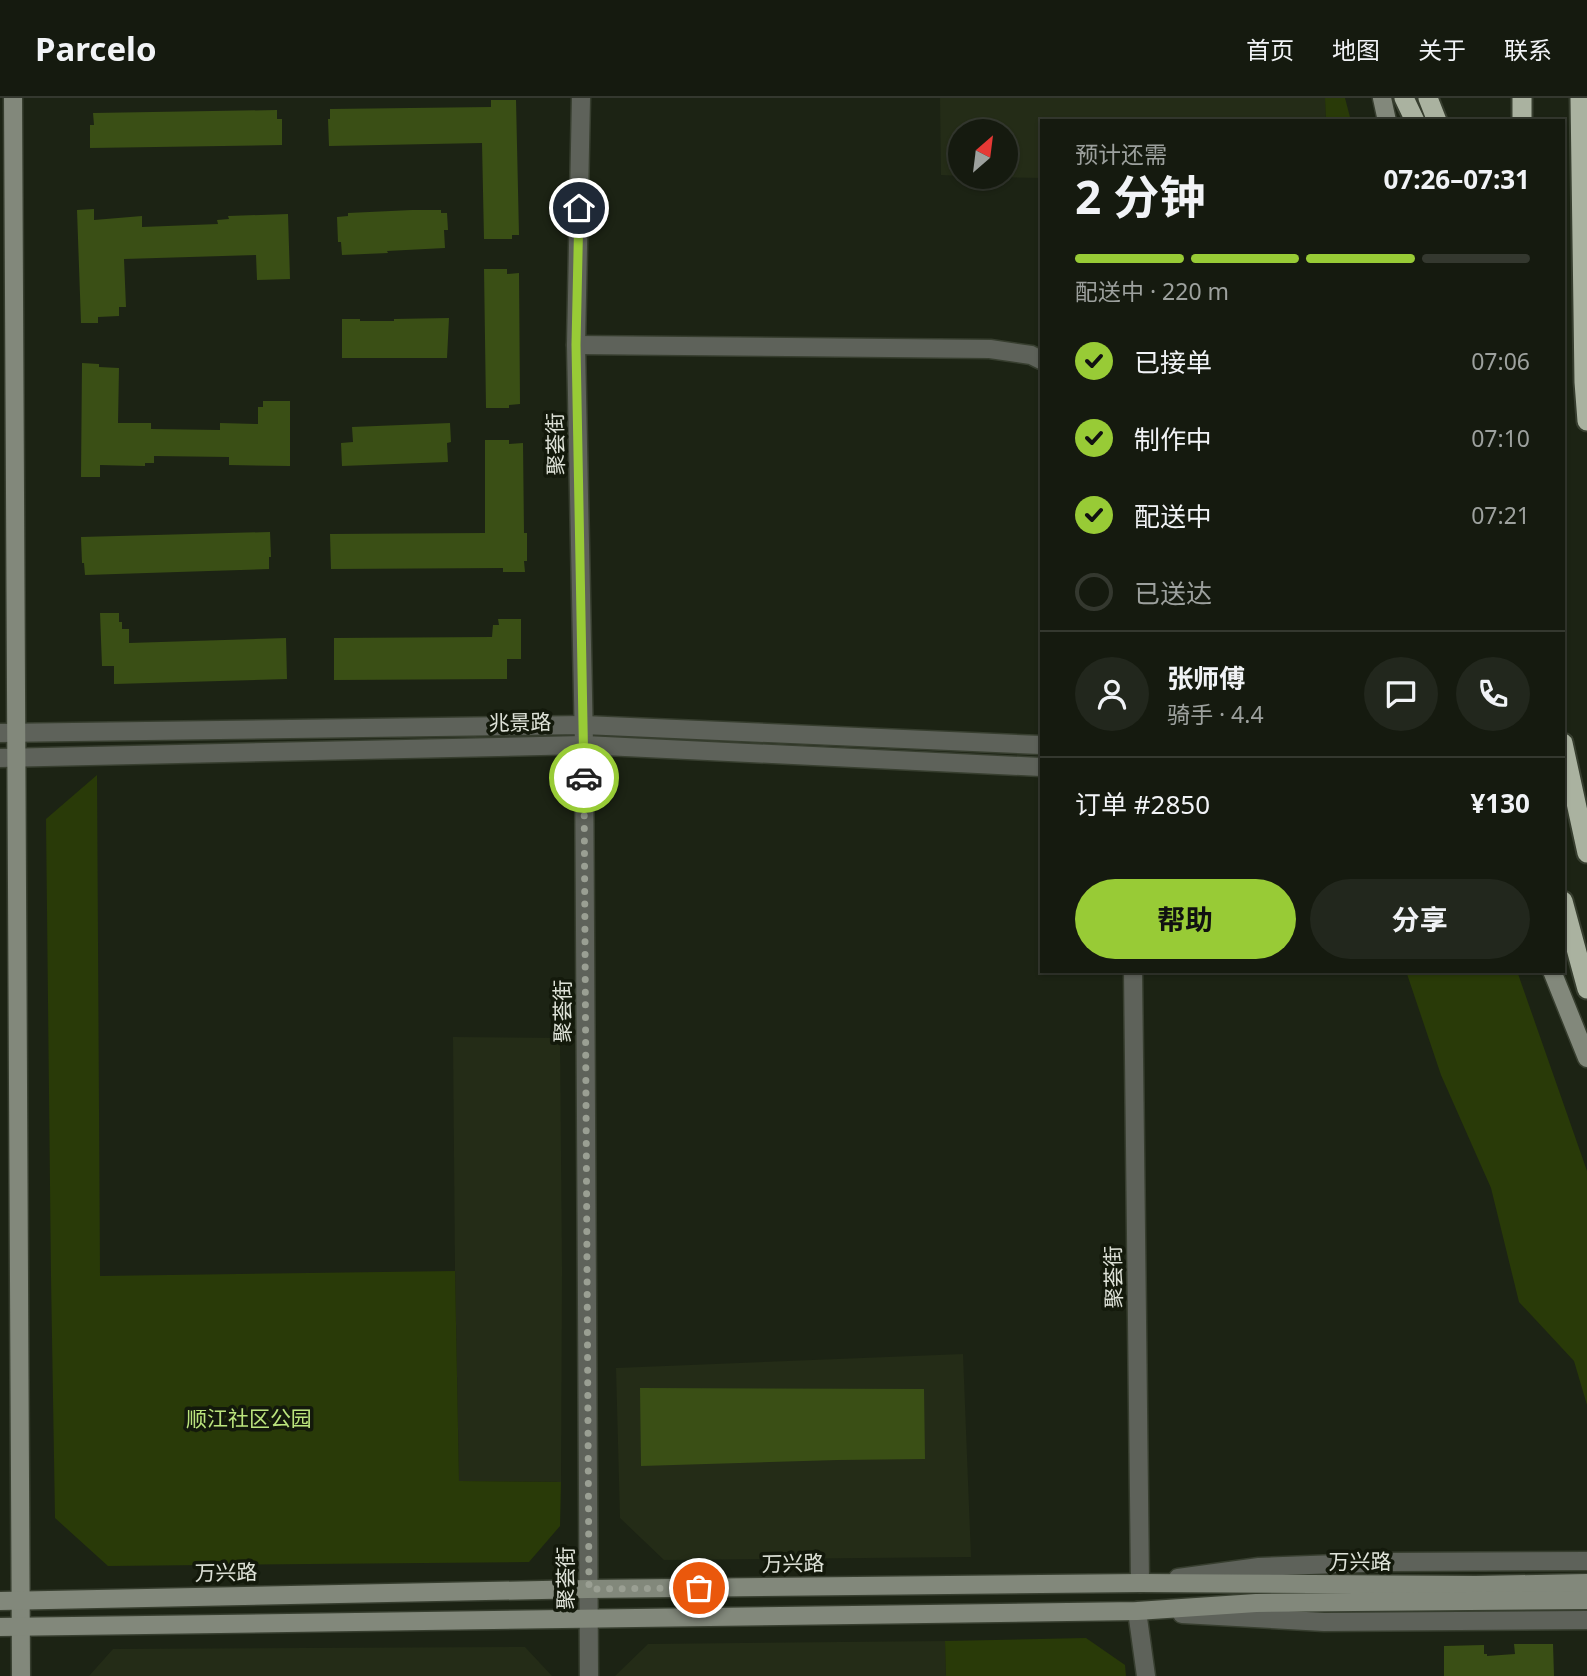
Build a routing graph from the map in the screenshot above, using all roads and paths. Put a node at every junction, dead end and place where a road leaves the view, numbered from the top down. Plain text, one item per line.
1 (13, 98) edge
2 (581, 98) edge
3 (1382, 98) edge
4 (1404, 98) edge
5 (1428, 98) edge
6 (1522, 98) edge
7 (1580, 98) edge
8 (1387, 119) edge
9 (1414, 119) edge
10 (1436, 119) edge
11 (1522, 119) edge
12 (576, 345) junction
13 (1040, 360) edge
14 (1587, 421) edge
15 (584, 725) junction
16 (8, 733) edge
17 (584, 745) junction
18 (1040, 745) edge
19 (1565, 752) edge
20 (8, 757) edge
21 (1040, 767) edge
22 (1587, 853) edge
23 (1565, 908) edge
24 (1133, 973) edge
25 (1553, 973) edge
26 (1587, 989) edge
27 (1587, 1058) edge
28 (1587, 1561) edge
29 (1140, 1583) junction
30 (1587, 1583) edge
31 (589, 1589) junction
32 (1475, 1593) junction
33 (22, 1600) junction
34 (1587, 1600) edge
35 (0, 1601) edge
36 (1137, 1611) junction
37 (589, 1620) junction
38 (1587, 1620) edge
39 (0, 1627) edge
40 (20, 1627) junction
41 (21, 1676) edge
42 (589, 1676) edge
43 (1146, 1676) edge

1 - 16 main road
2 - 12 street, 聚荟街
3 - 8 main road
4 - 9 highway
5 - 10 highway
6 - 11 highway
7 - 14 highway
12 - 13 street
12 - 15 street, 聚荟街
15 - 16 street, 兆景路
15 - 17 street, 聚荟街
15 - 18 street, 兆景路
16 - 20 main road
17 - 20 street, 兆景路
17 - 21 street, 兆景路
17 - 31 street, 聚荟街
19 - 22 highway
20 - 33 main road
23 - 26 highway
24 - 29 street, 聚荟街
25 - 27 main road
28 - 29 street
29 - 31 main road, 万兴路
29 - 32 main road, 万兴路
30 - 32 main road, 万兴路
31 - 33 main road, 万兴路
31 - 37 street, 聚荟街
32 - 34 main road
32 - 36 main road
33 - 35 main road, 万兴路
33 - 40 main road
36 - 37 main road
36 - 38 street
36 - 43 street
37 - 40 main road
37 - 42 street, 聚荟街
39 - 40 main road
40 - 41 main road

